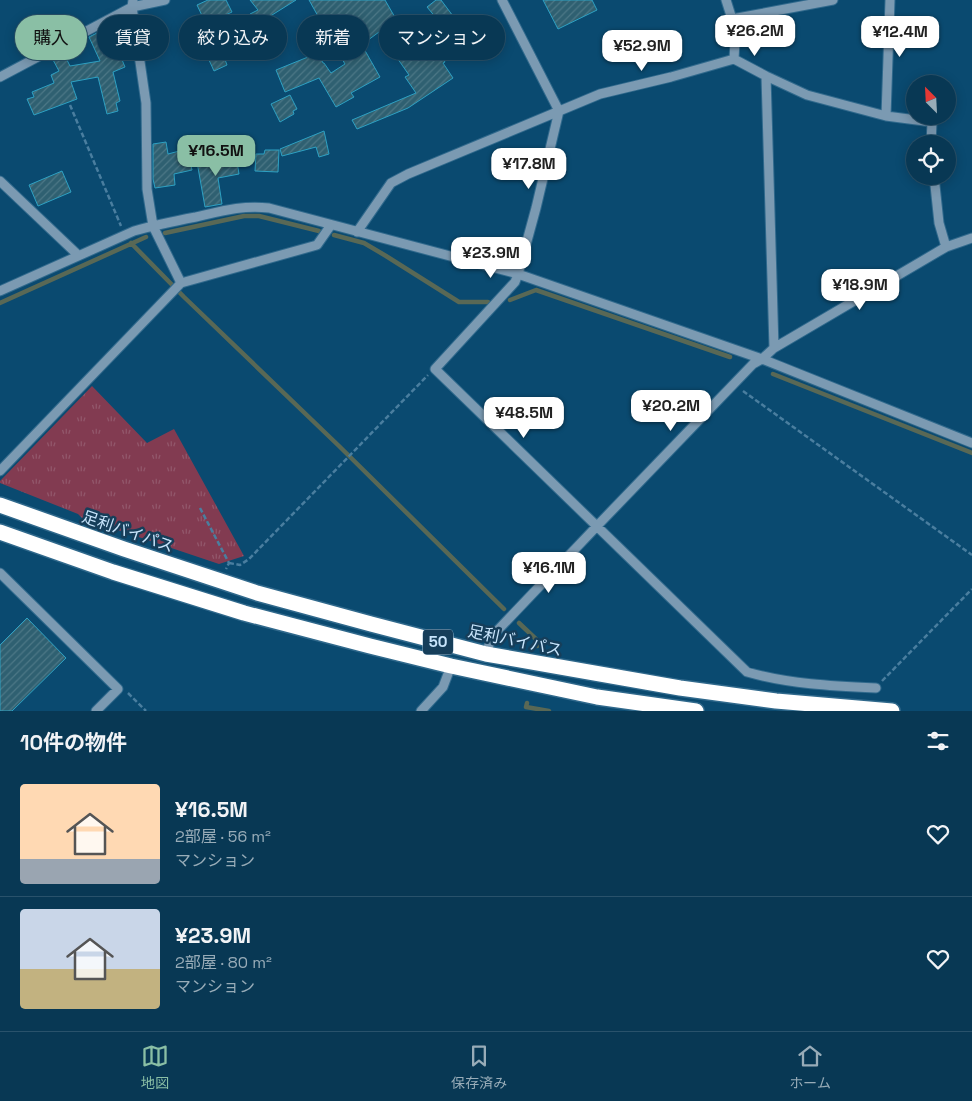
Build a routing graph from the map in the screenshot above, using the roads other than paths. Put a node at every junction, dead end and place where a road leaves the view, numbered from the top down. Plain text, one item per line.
1 (166, 0) edge
2 (502, 0) edge
3 (726, 0) edge
4 (833, 0) edge
5 (890, 0) edge
6 (133, 4) edge
7 (732, 19) junction
8 (734, 59) junction
9 (766, 76) junction
10 (0, 77) edge
11 (560, 111) junction
12 (886, 116) junction
13 (931, 135) edge
14 (0, 181) edge
15 (935, 185) edge
16 (331, 225) junction
17 (153, 226) junction
18 (357, 232) junction
19 (971, 241) edge
20 (946, 247) junction
21 (78, 255) junction
22 (518, 274) junction
23 (181, 283) junction
24 (0, 291) edge
25 (774, 348) junction
26 (762, 359) junction
27 (972, 443) edge
28 (0, 471) edge
29 (0, 505) edge
30 (597, 526) junction
31 (0, 532) edge
32 (0, 573) edge
33 (486, 654) junction
34 (451, 666) junction
35 (819, 685) junction
36 (876, 688) road end
37 (816, 705) junction
38 (96, 711) edge
39 (421, 711) edge
40 (696, 711) edge
41 (892, 711) edge

1 - 6 street
2 - 11 street
3 - 7 street
4 - 7 street
5 - 12 street
6 - 10 street
6 - 17 street
7 - 8 street
8 - 9 street
8 - 11 street
9 - 12 street
9 - 25 street
11 - 18 street
11 - 22 street
12 - 13 street
14 - 21 street
15 - 20 street
16 - 17 street
16 - 18 street
16 - 23 street
17 - 21 street
17 - 23 street
18 - 22 street
19 - 20 street
20 - 25 street
21 - 24 street
22 - 26 street
22 - 30 street
23 - 28 street
25 - 26 street
26 - 27 street
26 - 30 street
29 - 33 highway, 足利バイパス / 50
30 - 33 street
30 - 35 street
31 - 34 highway, 50
32 - 38 street
33 - 37 highway, 足利バイパス / 50
34 - 39 street
34 - 40 highway, 50
35 - 36 street
35 - 37 street
37 - 41 highway, 足利バイパス / 50

